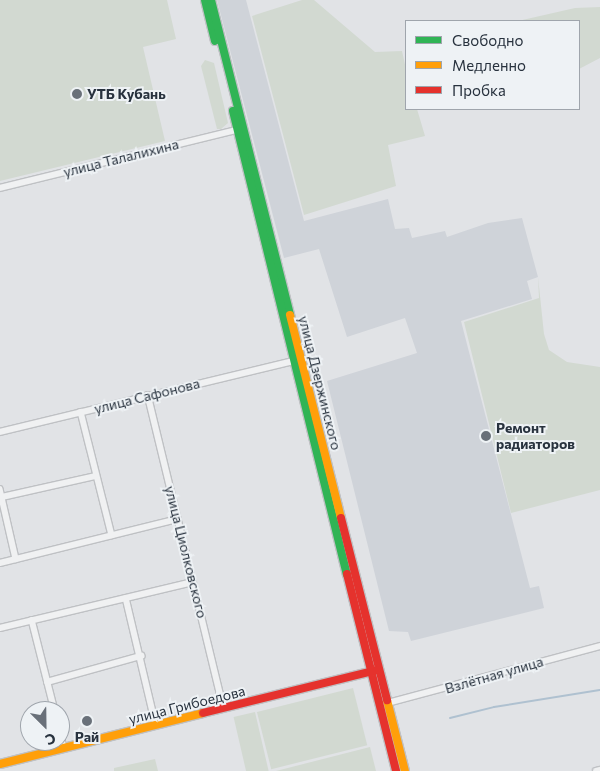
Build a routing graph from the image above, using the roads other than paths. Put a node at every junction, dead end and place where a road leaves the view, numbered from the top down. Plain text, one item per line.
1 (205, 0) edge
2 (211, 0) edge
3 (240, 129) junction
4 (0, 188) edge
5 (294, 361) junction
6 (148, 395) junction
7 (81, 412) junction
8 (0, 432) edge
9 (96, 476) junction
10 (0, 489) edge
11 (2, 497) junction
12 (178, 519) junction
13 (112, 535) junction
14 (16, 559) junction
15 (0, 563) edge
16 (193, 582) junction
17 (126, 598) junction
18 (32, 620) junction
19 (0, 628) edge
20 (600, 646) edge
21 (141, 656) junction
22 (376, 671) junction
23 (47, 682) junction
24 (52, 701) edge
25 (388, 703) junction
26 (224, 708) junction
27 (156, 725) junction
28 (70, 746) edge
29 (49, 751) edge
30 (0, 761) edge
31 (600, 770) edge
32 (396, 771) edge
33 (405, 771) edge
34 (596, 771) edge

1 - 3 main road, улица Дзержинского
2 - 3 main road, улица Дзержинского
3 - 4 street, улица Талалихина
3 - 5 main road, улица Дзержинского
3 - 22 main road, улица Дзержинского
5 - 6 street, улица Сафонова
5 - 22 main road, улица Дзержинского
6 - 7 street, улица Сафонова
6 - 12 street, улица Циолковского
7 - 8 street, улица Сафонова
7 - 9 street
9 - 11 street
9 - 13 street
10 - 11 street
11 - 14 street
12 - 13 street
12 - 16 street, улица Циолковского
13 - 14 street
14 - 15 street
16 - 17 street
16 - 26 street, улица Циолковского
17 - 18 street
17 - 21 street
18 - 19 street
18 - 23 street
20 - 25 street, Взлётная улица
21 - 23 street
21 - 27 street
22 - 25 main road, улица Дзержинского
22 - 26 main road, улица Грибоедова
22 - 32 main road, улица Дзержинского
23 - 24 street
25 - 33 main road, улица Дзержинского
26 - 27 main road, улица Грибоедова
27 - 28 main road, улица Грибоедова
29 - 30 main road, улица Грибоедова
31 - 34 street

